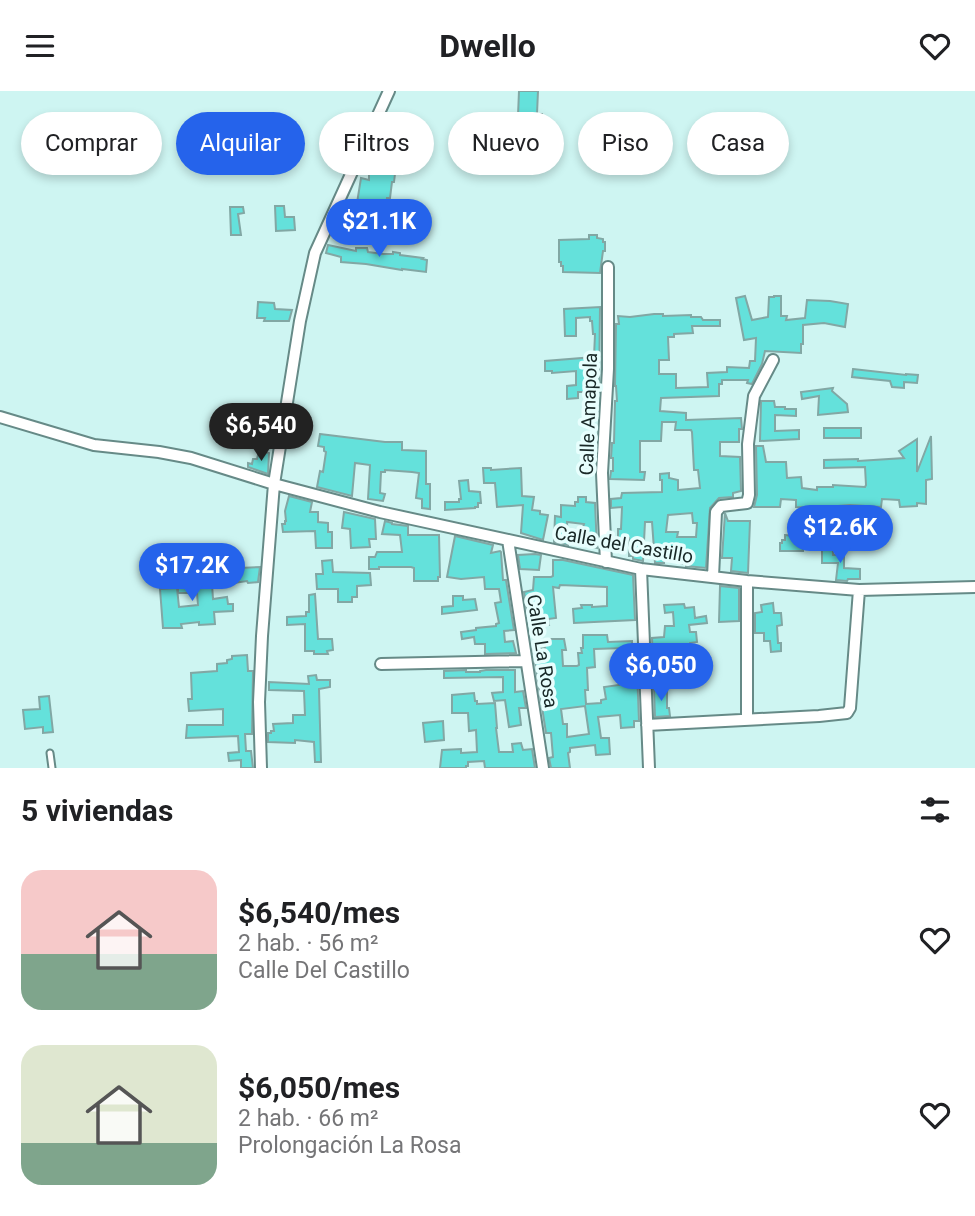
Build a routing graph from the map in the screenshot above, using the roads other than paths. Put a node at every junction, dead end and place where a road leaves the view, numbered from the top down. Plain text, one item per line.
1 (389, 91) edge
2 (608, 267) dead end
3 (773, 360) dead end
4 (0, 417) edge
5 (274, 484) junction
6 (508, 540) junction
7 (607, 562) junction
8 (641, 569) junction
9 (713, 577) junction
10 (747, 581) junction
11 (975, 587) edge
12 (859, 590) junction
13 (526, 661) junction
14 (381, 664) dead end
15 (747, 720) junction
16 (647, 725) junction
17 (50, 753) dead end
18 (52, 768) edge
19 (261, 768) edge
20 (543, 768) edge
21 (649, 768) edge

1 - 5 street
2 - 7 street, Calle Amapola
3 - 9 street
4 - 5 street
5 - 6 street, Calle del Castillo
5 - 19 street
6 - 7 street, Calle del Castillo
6 - 13 street, Calle La Rosa
7 - 8 street, Calle del Castillo
8 - 9 street, Calle del Castillo
8 - 16 street
9 - 10 street, Calle del Castillo
10 - 12 street, Calle del Castillo
10 - 15 street
11 - 12 street, Calle del Castillo
12 - 15 street
13 - 14 street
13 - 20 street, Calle La Rosa
15 - 16 street
16 - 21 street
17 - 18 lane

